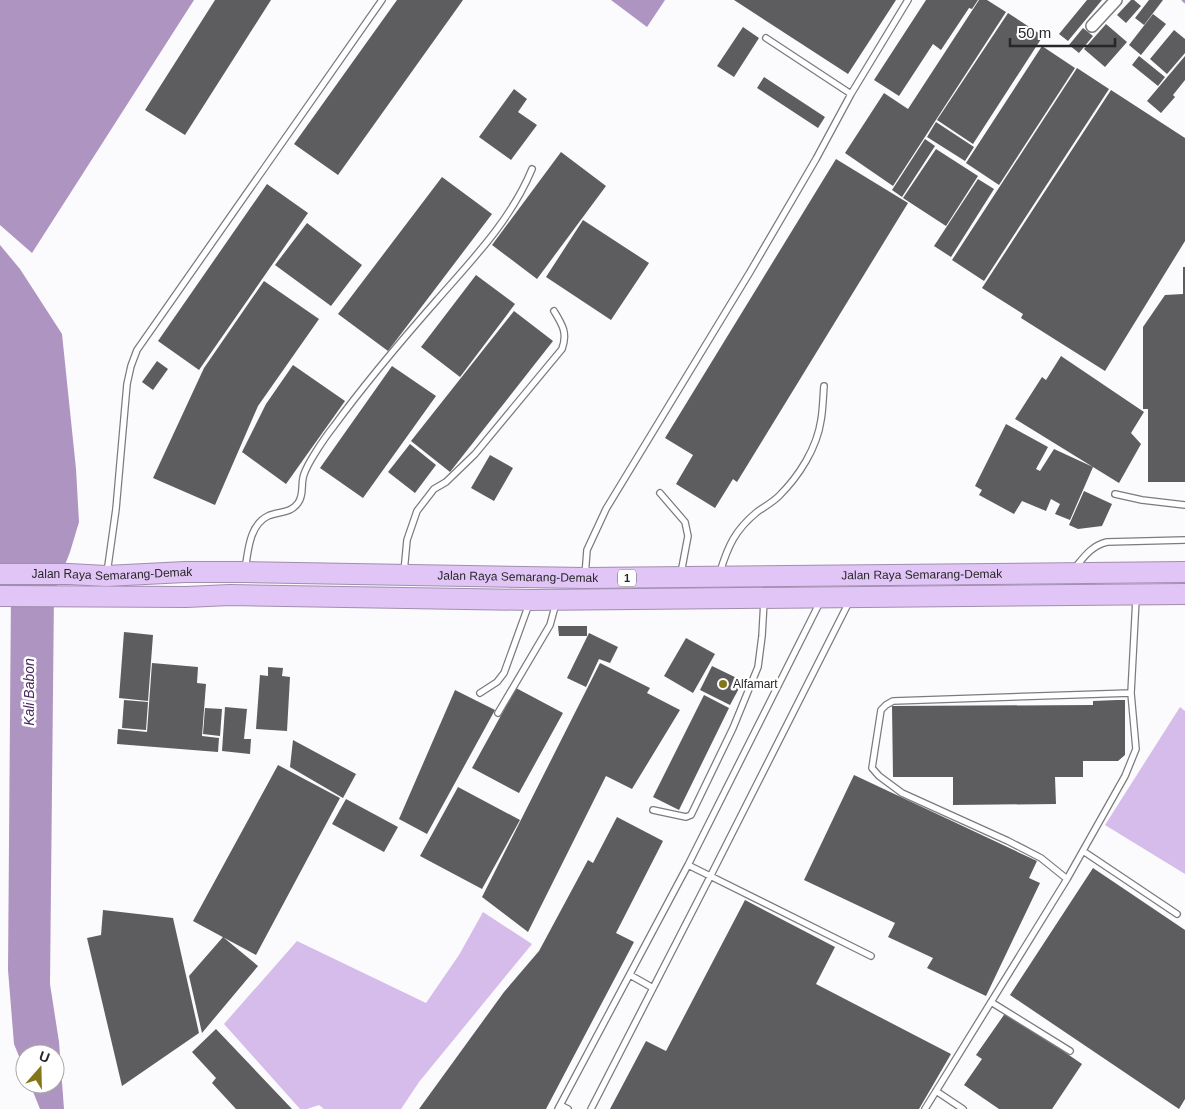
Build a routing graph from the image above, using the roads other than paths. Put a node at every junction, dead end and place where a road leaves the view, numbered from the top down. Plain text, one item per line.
1 (382, 0) edge
2 (908, 0) edge
3 (1116, 0) edge
4 (1092, 26) dead end
5 (766, 38) dead end
6 (851, 94) junction
7 (532, 169) dead end
8 (554, 311) dead end
9 (824, 386) dead end
10 (660, 493) dead end
11 (1115, 494) dead end
12 (1185, 505) edge
13 (1185, 540) edge
14 (245, 572) junction
15 (1185, 572) edge
16 (1072, 573) junction
17 (0, 574) edge
18 (404, 574) junction
19 (106, 576) junction
20 (680, 577) junction
21 (718, 577) junction
22 (585, 578) junction
23 (1136, 594) junction
24 (1185, 594) edge
25 (0, 596) edge
26 (852, 596) junction
27 (765, 597) junction
28 (824, 597) junction
29 (557, 599) junction
30 (531, 600) junction
31 (480, 693) dead end
32 (1131, 693) junction
33 (498, 713) dead end
34 (653, 810) dead end
35 (1083, 850) junction
36 (688, 865) junction
37 (710, 877) junction
38 (1067, 879) junction
39 (1177, 914) dead end
40 (871, 956) dead end
41 (630, 974) junction
42 (653, 988) junction
43 (991, 1002) junction
44 (1070, 1051) dead end
45 (936, 1091) junction
46 (559, 1107) edge
47 (568, 1109) edge
48 (591, 1109) edge
49 (925, 1109) edge
50 (963, 1109) edge

1 - 19 lane
2 - 6 lane
3 - 4 street
5 - 6 lane
6 - 22 lane
7 - 14 lane
8 - 18 lane
9 - 21 lane
10 - 20 lane
11 - 12 lane
13 - 16 lane
14 - 18 highway, Jalan Raya Semarang-Demak / 1
14 - 19 highway, Jalan Raya Semarang-Demak / 1
15 - 16 highway, Jalan Raya Semarang-Demak / 1
16 - 21 highway, Jalan Raya Semarang-Demak / 1
17 - 19 highway, Jalan Raya Semarang-Demak / 1
18 - 22 highway, Jalan Raya Semarang-Demak / 1
20 - 21 highway, Jalan Raya Semarang-Demak / 1
20 - 22 highway, Jalan Raya Semarang-Demak / 1
23 - 24 highway, Jalan Raya Semarang-Demak / 1
23 - 26 highway, Jalan Raya Semarang-Demak / 1
23 - 32 lane
25 - 30 highway, Jalan Raya Semarang-Demak / 1
26 - 28 highway, Jalan Raya Semarang-Demak / 1
26 - 37 lane
27 - 28 highway, Jalan Raya Semarang-Demak / 1
27 - 29 highway, Jalan Raya Semarang-Demak / 1
27 - 34 lane
28 - 36 lane
29 - 30 highway, Jalan Raya Semarang-Demak / 1
29 - 33 lane
30 - 31 lane
32 - 35 lane
32 - 38 lane
35 - 38 lane
35 - 39 lane
36 - 37 lane
36 - 41 lane
37 - 40 lane
37 - 42 lane
38 - 43 lane
41 - 42 lane
41 - 46 lane
42 - 48 lane
43 - 44 lane
43 - 45 lane
45 - 49 lane
45 - 50 lane
46 - 47 lane

